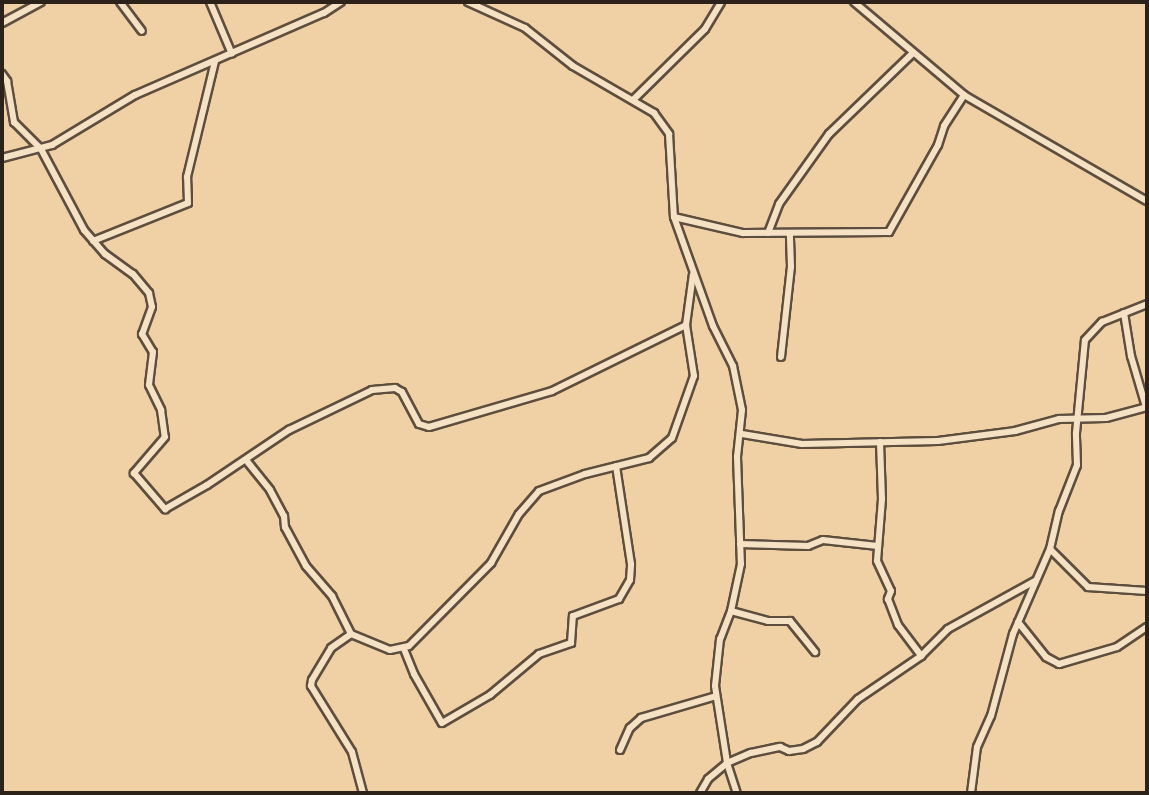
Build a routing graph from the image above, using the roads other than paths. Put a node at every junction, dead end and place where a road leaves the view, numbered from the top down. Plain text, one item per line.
1 (41, 2) edge
2 (120, 2) edge
3 (210, 2) edge
4 (341, 2) edge
5 (468, 2) edge
6 (721, 2) edge
7 (854, 2) edge
8 (2, 23) edge
9 (142, 31) dead end
10 (913, 52) junction
11 (232, 54) junction
12 (215, 61) junction
13 (2, 74) edge
14 (964, 94) junction
15 (633, 100) junction
16 (41, 149) junction
17 (2, 158) edge
18 (1147, 201) edge
19 (674, 217) junction
20 (768, 233) junction
21 (790, 233) junction
22 (93, 241) junction
23 (694, 272) junction
24 (1147, 304) edge
25 (1124, 313) junction
26 (686, 325) junction
27 (781, 357) dead end
28 (1147, 407) edge
29 (1079, 418) junction
30 (742, 434) junction
31 (880, 442) junction
32 (246, 460) junction
33 (616, 466) junction
34 (740, 544) junction
35 (878, 545) junction
36 (1050, 549) junction
37 (1035, 580) junction
38 (1147, 591) edge
39 (731, 611) junction
40 (1018, 622) junction
41 (1147, 627) edge
42 (351, 634) junction
43 (404, 649) junction
44 (815, 652) dead end
45 (921, 656) junction
46 (716, 696) junction
47 (620, 750) dead end
48 (727, 763) junction
49 (363, 793) edge
50 (700, 793) edge
51 (737, 793) edge
52 (971, 793) edge

1 - 8 street
2 - 9 street
3 - 11 street
4 - 11 street
5 - 15 street
6 - 15 street
7 - 10 street
10 - 14 street
10 - 20 street
11 - 12 street
12 - 16 street
12 - 22 street
13 - 16 street
14 - 18 street
14 - 21 street
15 - 19 street
16 - 17 street
16 - 22 street
19 - 20 street
19 - 23 street
20 - 21 street
21 - 27 street
22 - 32 street
23 - 26 street
23 - 30 street
24 - 25 street
25 - 28 street
25 - 29 street
26 - 32 street
26 - 33 street
28 - 29 street
29 - 31 street
29 - 36 street
30 - 31 street
30 - 34 street
31 - 35 street
32 - 42 street
33 - 43 street
33 - 43 street
34 - 35 street
34 - 39 street
35 - 45 street
36 - 37 street
36 - 38 street
37 - 40 street
37 - 45 street
39 - 44 street
39 - 46 street
40 - 41 street
40 - 52 street
42 - 43 street
42 - 49 street
45 - 48 street
46 - 47 street
46 - 48 street
48 - 50 street
48 - 51 street

